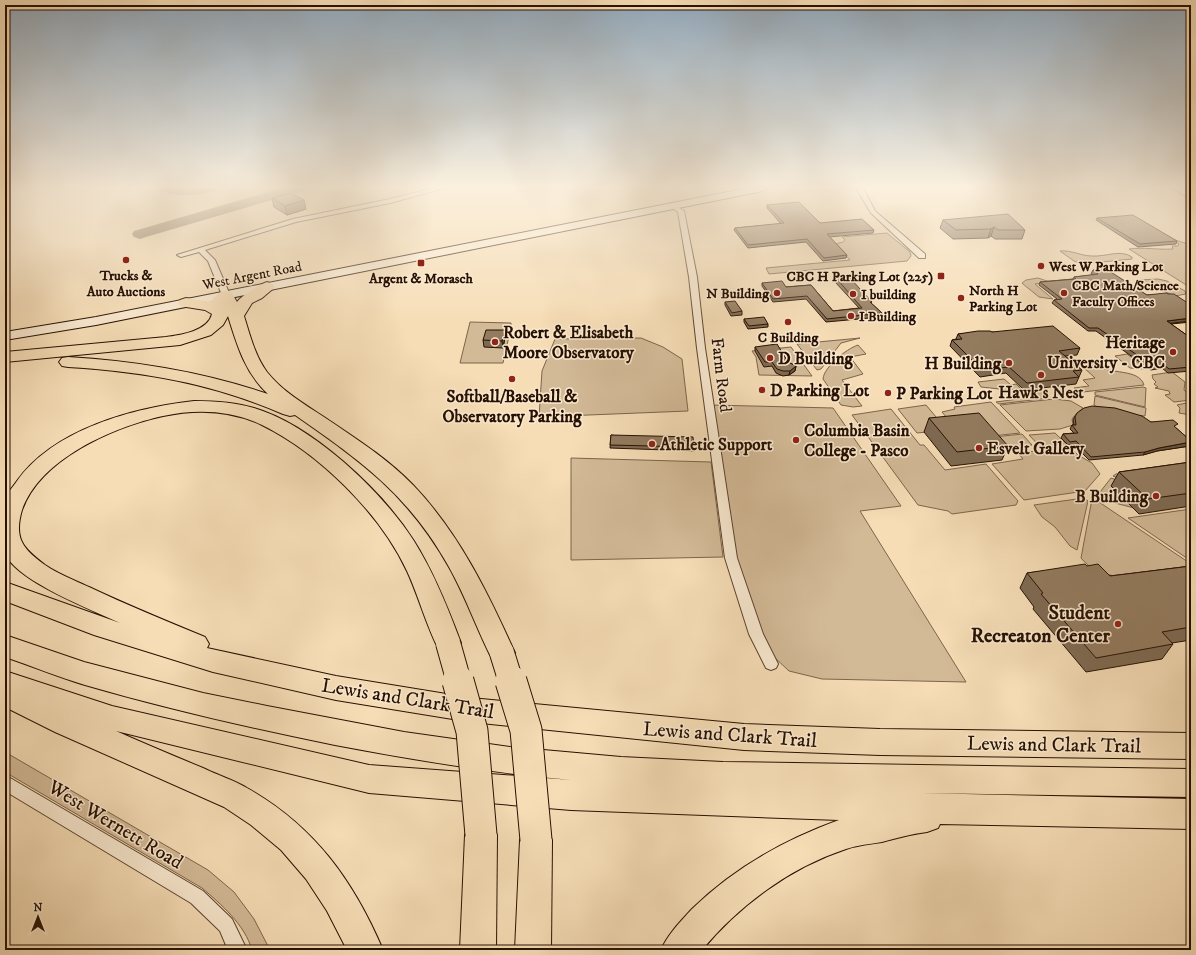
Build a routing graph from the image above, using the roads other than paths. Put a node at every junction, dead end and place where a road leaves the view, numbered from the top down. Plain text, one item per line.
1 (254, 233) edge
2 (540, 233) edge
3 (685, 233) edge
4 (896, 233) edge
5 (200, 249) junction
6 (181, 255) dead end
7 (922, 256) dead end
8 (267, 287) junction
9 (222, 302) junction
10 (186, 303) joint
11 (236, 316) junction
12 (5, 336) edge
13 (5, 357) edge
14 (5, 361) edge
15 (333, 432) junction
16 (5, 591) edge
17 (5, 646) edge
18 (771, 664) dead end
19 (273, 675) junction
20 (5, 683) edge
21 (5, 694) edge
22 (1191, 732) edge
23 (880, 742) junction
24 (1191, 746) edge
25 (5, 782) edge
26 (1191, 783) edge
27 (996, 811) junction
28 (1191, 814) edge
29 (238, 950) edge
30 (364, 950) edge
31 (478, 950) edge
32 (533, 950) edge
33 (679, 950) edge

1 - 5 street
2 - 8 main road, West Argent Road
3 - 18 street, Farm Road
4 - 7 street
5 - 6 street
5 - 9 street
8 - 9 main road, West Argent Road
8 - 11 highway
9 - 10 highway
9 - 11 highway
9 - 13 highway
10 - 12 main road, West Argent Road
11 - 15 highway
14 - 15 highway
15 - 32 highway, bridge
16 - 19 highway
17 - 26 highway
19 - 23 highway, Lewis and Clark Trail
19 - 31 highway, bridge
20 - 27 highway
21 - 30 highway
22 - 23 highway
23 - 24 highway, Lewis and Clark Trail
25 - 29 street, West Wernett Road
27 - 28 highway
27 - 33 highway

